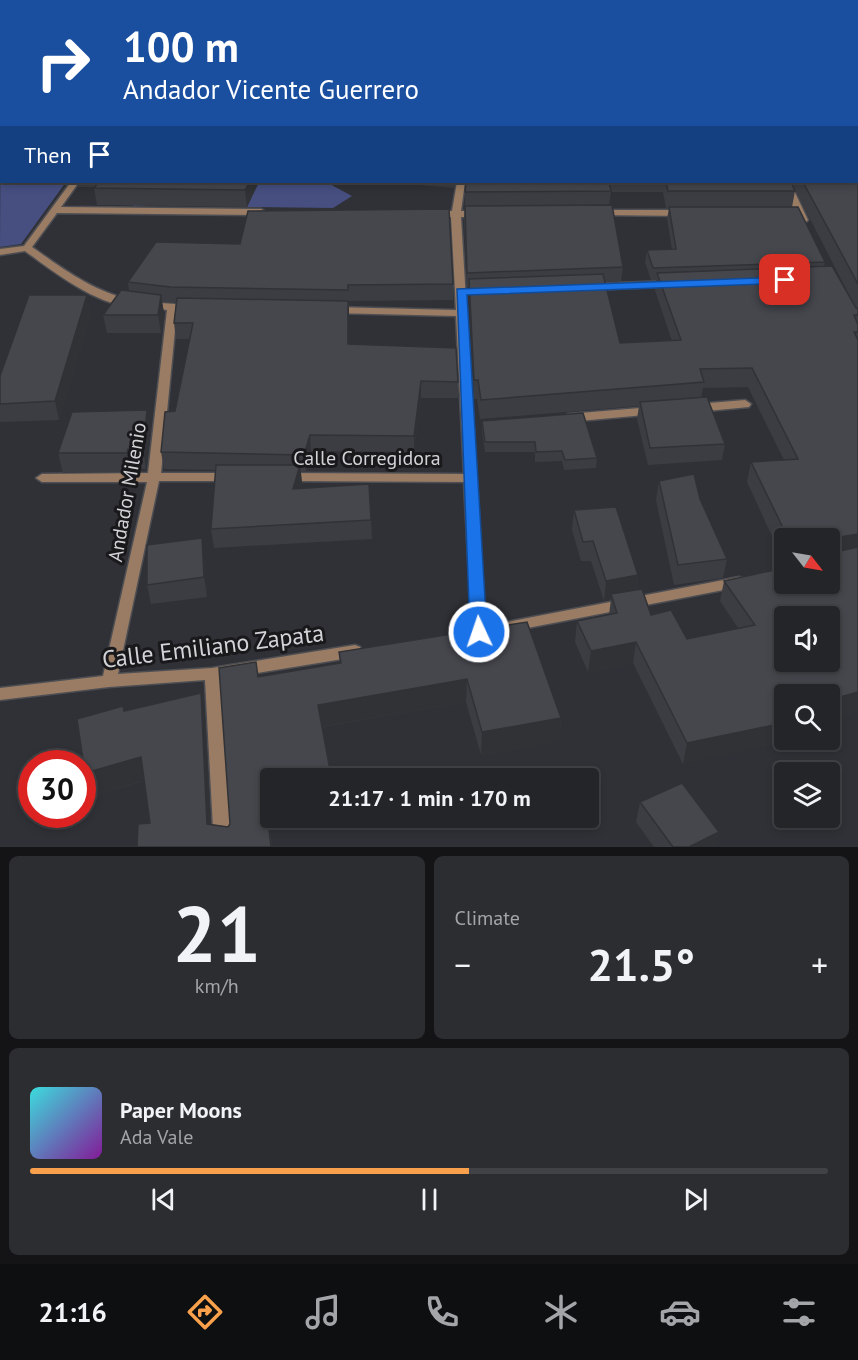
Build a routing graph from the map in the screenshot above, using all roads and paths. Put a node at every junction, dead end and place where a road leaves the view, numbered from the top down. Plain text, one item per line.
1 (74, 183) edge
2 (461, 183) edge
3 (786, 183) edge
4 (55, 210) junction
5 (268, 212) edge
6 (586, 213) edge
7 (693, 213) edge
8 (788, 213) edge
9 (799, 213) junction
10 (421, 214) edge
11 (456, 214) junction
12 (492, 214) edge
13 (808, 232) edge
14 (27, 248) junction
15 (0, 252) edge
16 (688, 284) edge
17 (581, 288) edge
18 (171, 308) junction
19 (206, 309) edge
20 (322, 310) edge
21 (461, 312) junction
22 (745, 404) dead end
23 (687, 408) edge
24 (664, 410) edge
25 (560, 418) edge
26 (154, 477) junction
27 (248, 477) edge
28 (271, 477) edge
29 (42, 478) dead end
30 (471, 478) junction
31 (750, 580) edge
32 (374, 648) edge
33 (212, 674) junction
34 (108, 681) junction
35 (0, 694) edge
36 (223, 847) edge

1 - 4 street
2 - 11 street
3 - 9 street
4 - 5 street
4 - 14 street
6 - 7 street
8 - 9 street
9 - 13 street
10 - 11 street
11 - 12 street
11 - 21 street
14 - 15 street
14 - 18 street
16 - 17 street
18 - 19 street
18 - 26 street, Andador Milenio
20 - 21 street
21 - 30 street
22 - 23 street
24 - 25 street
26 - 27 street
26 - 29 street
26 - 34 street, Andador Milenio
28 - 30 street, Calle Corregidora
30 - 31 street
32 - 33 street, Calle Emiliano Zapata
33 - 34 street, Calle Emiliano Zapata
33 - 36 street
34 - 35 street, Calle Emiliano Zapata

